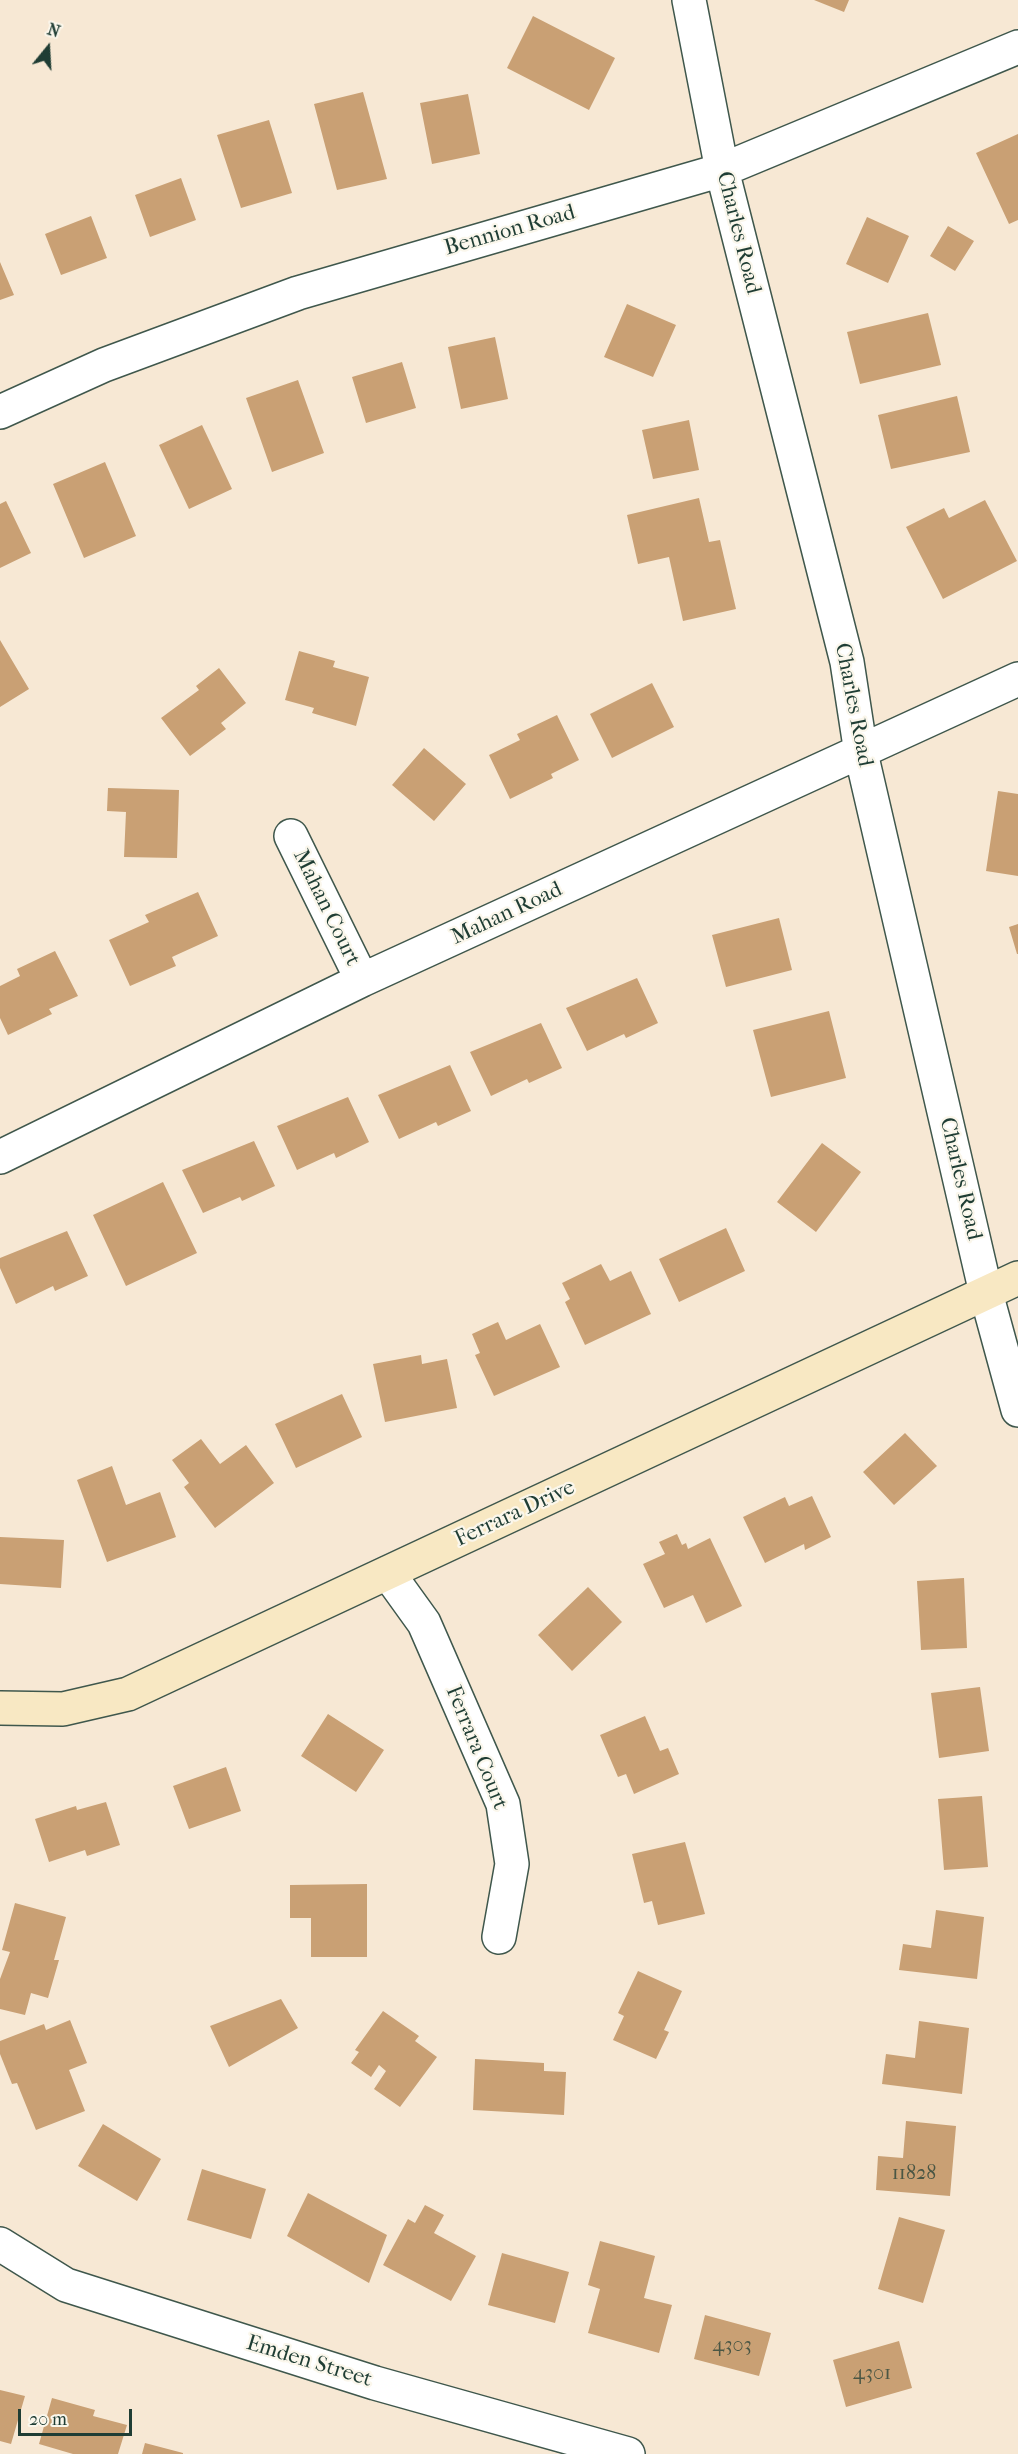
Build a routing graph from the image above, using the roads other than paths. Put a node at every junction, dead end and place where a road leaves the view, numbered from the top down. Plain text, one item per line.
1 (689, 0) edge
2 (1018, 47) edge
3 (722, 170) junction
4 (0, 412) edge
5 (1018, 679) edge
6 (861, 753) junction
7 (291, 836) dead end
8 (362, 980) junction
9 (0, 1157) edge
10 (1018, 1278) edge
11 (986, 1293) junction
12 (1018, 1410) edge
13 (388, 1574) junction
14 (0, 1708) edge
15 (500, 1937) dead end
16 (0, 2244) edge
17 (628, 2454) edge

1 - 3 street, Charles Road
2 - 3 street, Bennion Road
3 - 4 street, Bennion Road
3 - 6 street, Charles Road
5 - 6 street, Mahan Road
6 - 8 street, Mahan Road
6 - 11 street, Charles Road
7 - 8 street, Mahan Court
8 - 9 street, Mahan Road
10 - 11 street, Ferrara Drive
11 - 12 street, Charles Road
11 - 13 street, Ferrara Drive
13 - 14 street, Ferrara Drive
13 - 15 street, Ferrara Court
16 - 17 street, Emden Street

